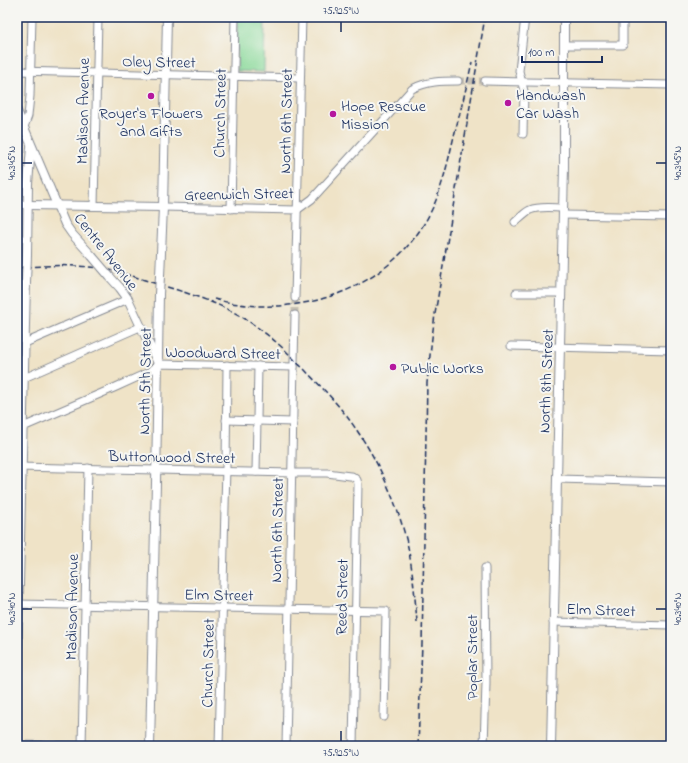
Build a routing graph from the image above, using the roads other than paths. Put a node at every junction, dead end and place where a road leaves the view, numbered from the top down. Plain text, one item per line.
1 (32, 17) edge
2 (98, 17) edge
3 (167, 17) edge
4 (235, 17) edge
5 (302, 17) edge
6 (525, 17) edge
7 (564, 17) edge
8 (623, 17) edge
9 (564, 45) junction
10 (17, 72) edge
11 (31, 72) junction
12 (97, 73) junction
13 (165, 75) junction
14 (234, 76) junction
15 (300, 78) junction
16 (458, 81) tunnel mouth
17 (485, 81) tunnel mouth
18 (522, 82) junction
19 (564, 83) junction
20 (671, 85) edge
21 (17, 111) edge
22 (24, 128) junction
23 (523, 134) dead end
24 (31, 146) junction
25 (17, 204) edge
26 (28, 205) junction
27 (58, 205) junction
28 (94, 206) junction
29 (163, 207) junction
30 (231, 209) junction
31 (297, 210) junction
32 (563, 212) junction
33 (671, 217) edge
34 (515, 222) dead end
35 (516, 293) dead end
36 (562, 293) junction
37 (295, 298) tunnel mouth
38 (128, 299) junction
39 (295, 315) tunnel mouth
40 (140, 328) junction
41 (25, 343) junction
42 (511, 346) dead end
43 (560, 347) junction
44 (671, 350) edge
45 (158, 364) junction
46 (227, 365) junction
47 (258, 366) junction
48 (294, 367) junction
49 (24, 378) junction
50 (226, 420) junction
51 (257, 421) junction
52 (293, 422) junction
53 (23, 427) junction
54 (20, 467) edge
55 (88, 468) junction
56 (157, 470) junction
57 (226, 471) junction
58 (256, 472) junction
59 (291, 473) junction
60 (327, 473) joint
61 (557, 479) junction
62 (671, 482) edge
63 (486, 568) dead end
64 (18, 604) edge
65 (85, 605) junction
66 (153, 606) junction
67 (222, 608) junction
68 (289, 609) junction
69 (355, 610) junction
70 (554, 622) junction
71 (671, 625) edge
72 (17, 670) edge
73 (384, 717) dead end
74 (17, 745) edge
75 (75, 746) edge
76 (82, 746) edge
77 (150, 746) edge
78 (219, 746) edge
79 (286, 746) edge
80 (353, 746) edge
81 (484, 746) edge
82 (551, 746) edge

1 - 11 street
2 - 12 street, Madison Avenue
3 - 13 main road, North 5th Street
4 - 14 street, Church Street
5 - 15 street, North 6th Street
6 - 18 street
7 - 9 main road, North 8th Street
8 - 9 street
9 - 19 main road, North 8th Street
10 - 11 street, Oley Street
11 - 12 street, Oley Street
11 - 22 street
12 - 13 street, Oley Street
12 - 28 street, Madison Avenue
13 - 14 street, Oley Street
13 - 29 main road, North 5th Street
14 - 15 street, Oley Street
14 - 30 street, Church Street
15 - 31 street, North 6th Street
16 - 31 street, Greenwich Street
17 - 18 street
18 - 19 street
18 - 23 street
19 - 20 street
19 - 32 main road, North 8th Street
21 - 22 main road, Centre Avenue
22 - 24 main road, Centre Avenue
24 - 26 main road
24 - 27 main road, Centre Avenue
25 - 26 street, Greenwich Street
26 - 27 main road, Greenwich Street
26 - 41 main road, bridge
27 - 28 main road, Greenwich Street
27 - 38 main road, Centre Avenue, bridge
28 - 29 main road, Greenwich Street
29 - 30 street, Greenwich Street
29 - 45 main road, North 5th Street, bridge
30 - 31 street, Greenwich Street
31 - 37 street, North 6th Street
32 - 33 street
32 - 34 street
32 - 36 main road, North 8th Street
35 - 36 street
36 - 43 main road, North 8th Street
38 - 40 main road, Centre Avenue
38 - 41 street
39 - 48 street, North 6th Street
40 - 45 main road, Centre Avenue
40 - 49 street
41 - 49 main road
42 - 43 street
43 - 44 street
43 - 61 main road, North 8th Street
45 - 46 street, Woodward Street
45 - 53 street, Woodward Street
45 - 56 main road, North 5th Street
46 - 47 street, Woodward Street
46 - 50 street, Church Street
47 - 48 street, Woodward Street
47 - 51 street
48 - 52 street, North 6th Street
49 - 53 main road
50 - 51 street
50 - 57 street, Church Street
51 - 52 street
51 - 58 street
52 - 59 street, North 6th Street
53 - 54 main road
54 - 55 street, Buttonwood Street
54 - 64 main road
55 - 56 street, Buttonwood Street
55 - 65 street, Madison Avenue
56 - 57 street, Buttonwood Street
56 - 66 main road, North 5th Street
57 - 58 street, Buttonwood Street
57 - 67 street, Church Street
58 - 59 street, Buttonwood Street
59 - 60 street, Buttonwood Street
59 - 68 street, North 6th Street
60 - 69 street, Reed Street
61 - 62 street
61 - 70 main road, North 8th Street
63 - 81 street, Poplar Street
64 - 65 street, Elm Street
64 - 72 main road
65 - 66 street, Elm Street
65 - 76 street, Madison Avenue
66 - 67 street, Elm Street
66 - 77 main road, North 5th Street
67 - 68 street, Elm Street
67 - 78 street, Church Street
68 - 69 street, Elm Street
68 - 79 street, North 6th Street
69 - 73 street, Elm Street
69 - 80 street, Reed Street
70 - 71 street, Elm Street
70 - 82 main road, North 8th Street
74 - 75 street

